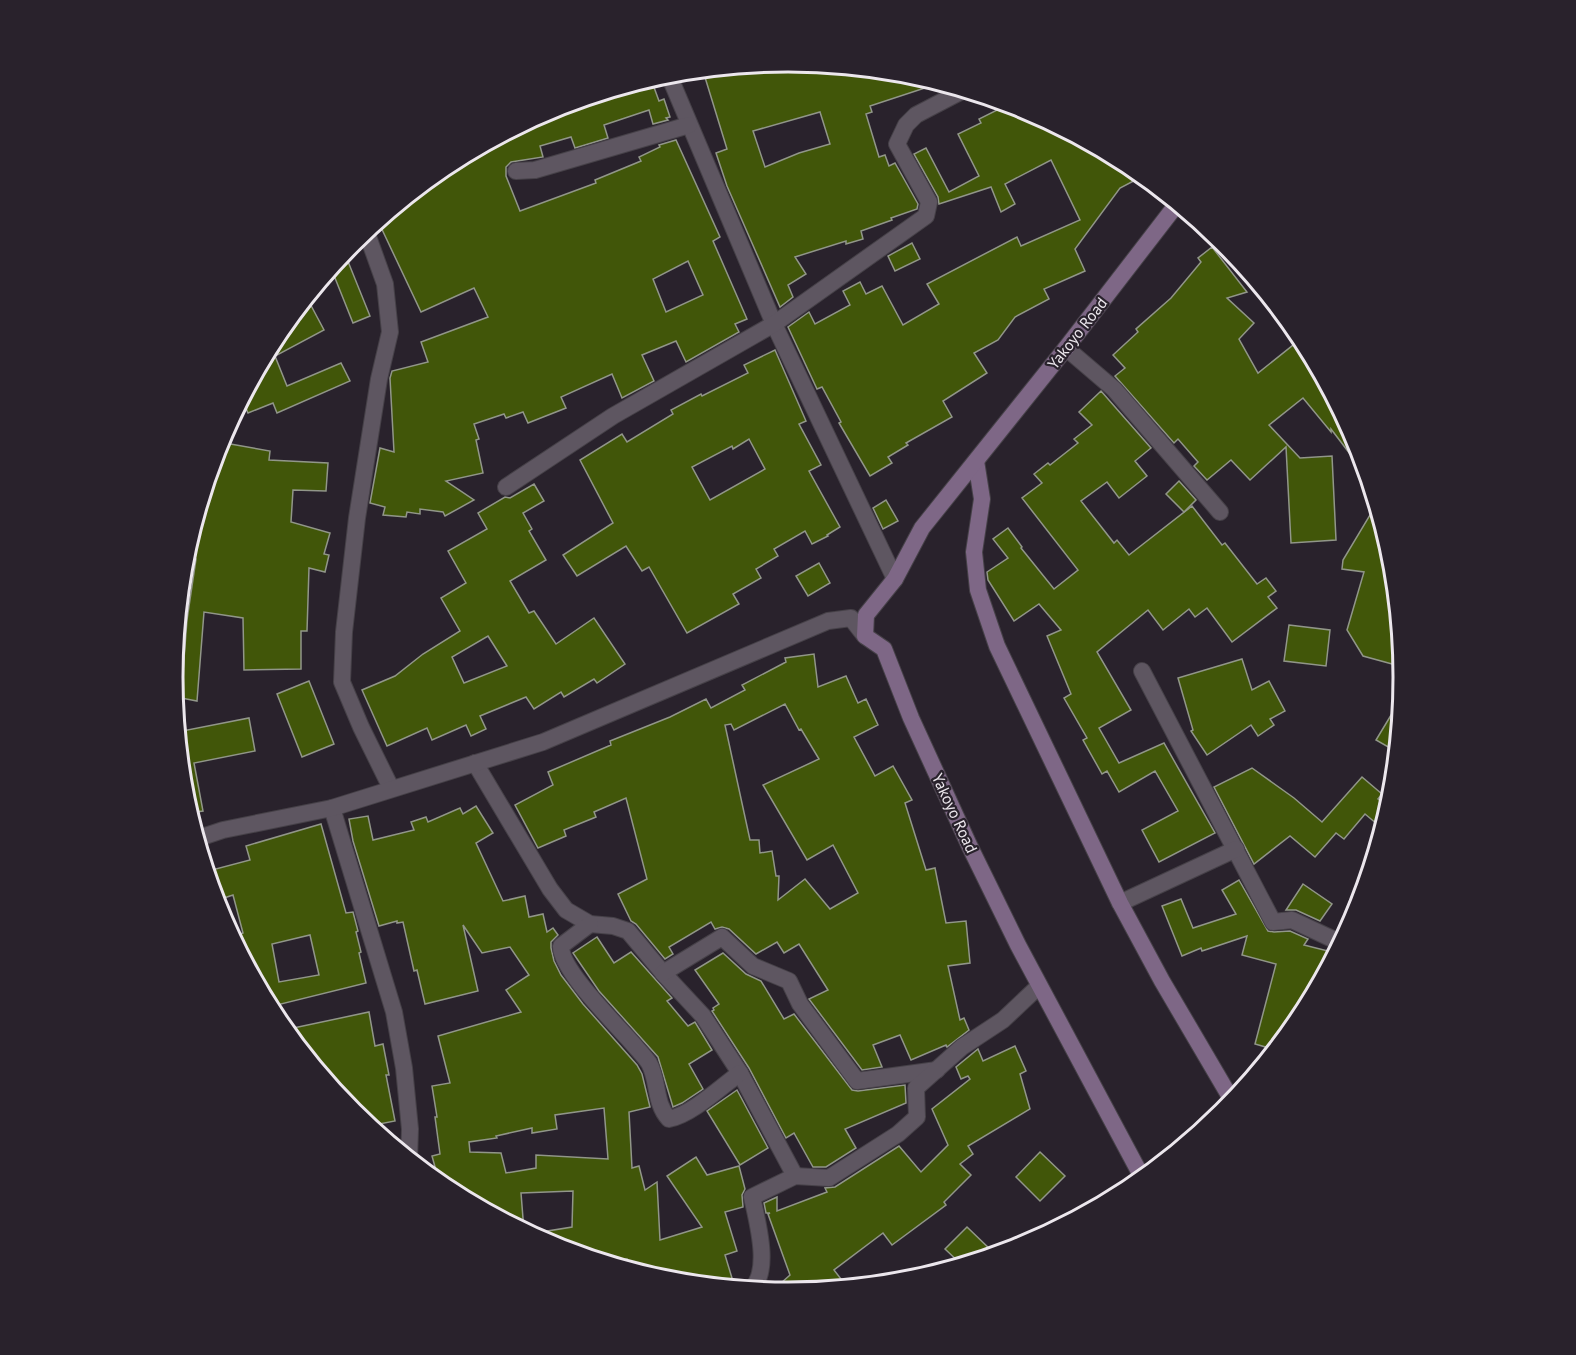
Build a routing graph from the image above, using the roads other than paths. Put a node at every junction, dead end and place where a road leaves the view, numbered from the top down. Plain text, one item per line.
1 (672, 84) edge
2 (954, 95) edge
3 (689, 125) junction
4 (516, 171) dead end
5 (1172, 210) edge
6 (369, 240) edge
7 (774, 324) junction
8 (1066, 348) junction
9 (976, 461) junction
10 (506, 487) dead end
11 (1220, 512) dead end
12 (895, 579) junction
13 (865, 636) junction
14 (1142, 671) dead end
15 (475, 763) junction
16 (391, 788) junction
17 (332, 808) junction
18 (204, 836) edge
19 (1236, 849) junction
20 (1120, 903) junction
21 (590, 924) junction
22 (1333, 939) edge
23 (663, 973) junction
24 (1039, 986) junction
25 (937, 1070) junction
26 (740, 1073) junction
27 (1228, 1093) edge
28 (410, 1150) edge
29 (1139, 1171) edge
30 (795, 1176) junction
31 (758, 1282) edge

1 - 3 street
2 - 7 street
3 - 4 street
3 - 7 street
5 - 8 main road, Yakoyo Road
6 - 16 street
7 - 10 street
7 - 12 street
8 - 9 main road, Yakoyo Road
8 - 11 street
9 - 12 main road, Yakoyo Road
9 - 20 main road
12 - 13 main road, Yakoyo Road
13 - 15 street
13 - 24 main road, Yakoyo Road
14 - 19 street
15 - 16 street
15 - 21 street
16 - 17 street
17 - 18 street
17 - 28 street
19 - 20 street
19 - 22 street
20 - 27 main road
21 - 23 street
21 - 26 street
23 - 25 street
23 - 26 street
24 - 25 street
24 - 29 main road, Yakoyo Road
25 - 30 street
26 - 30 street
30 - 31 street

